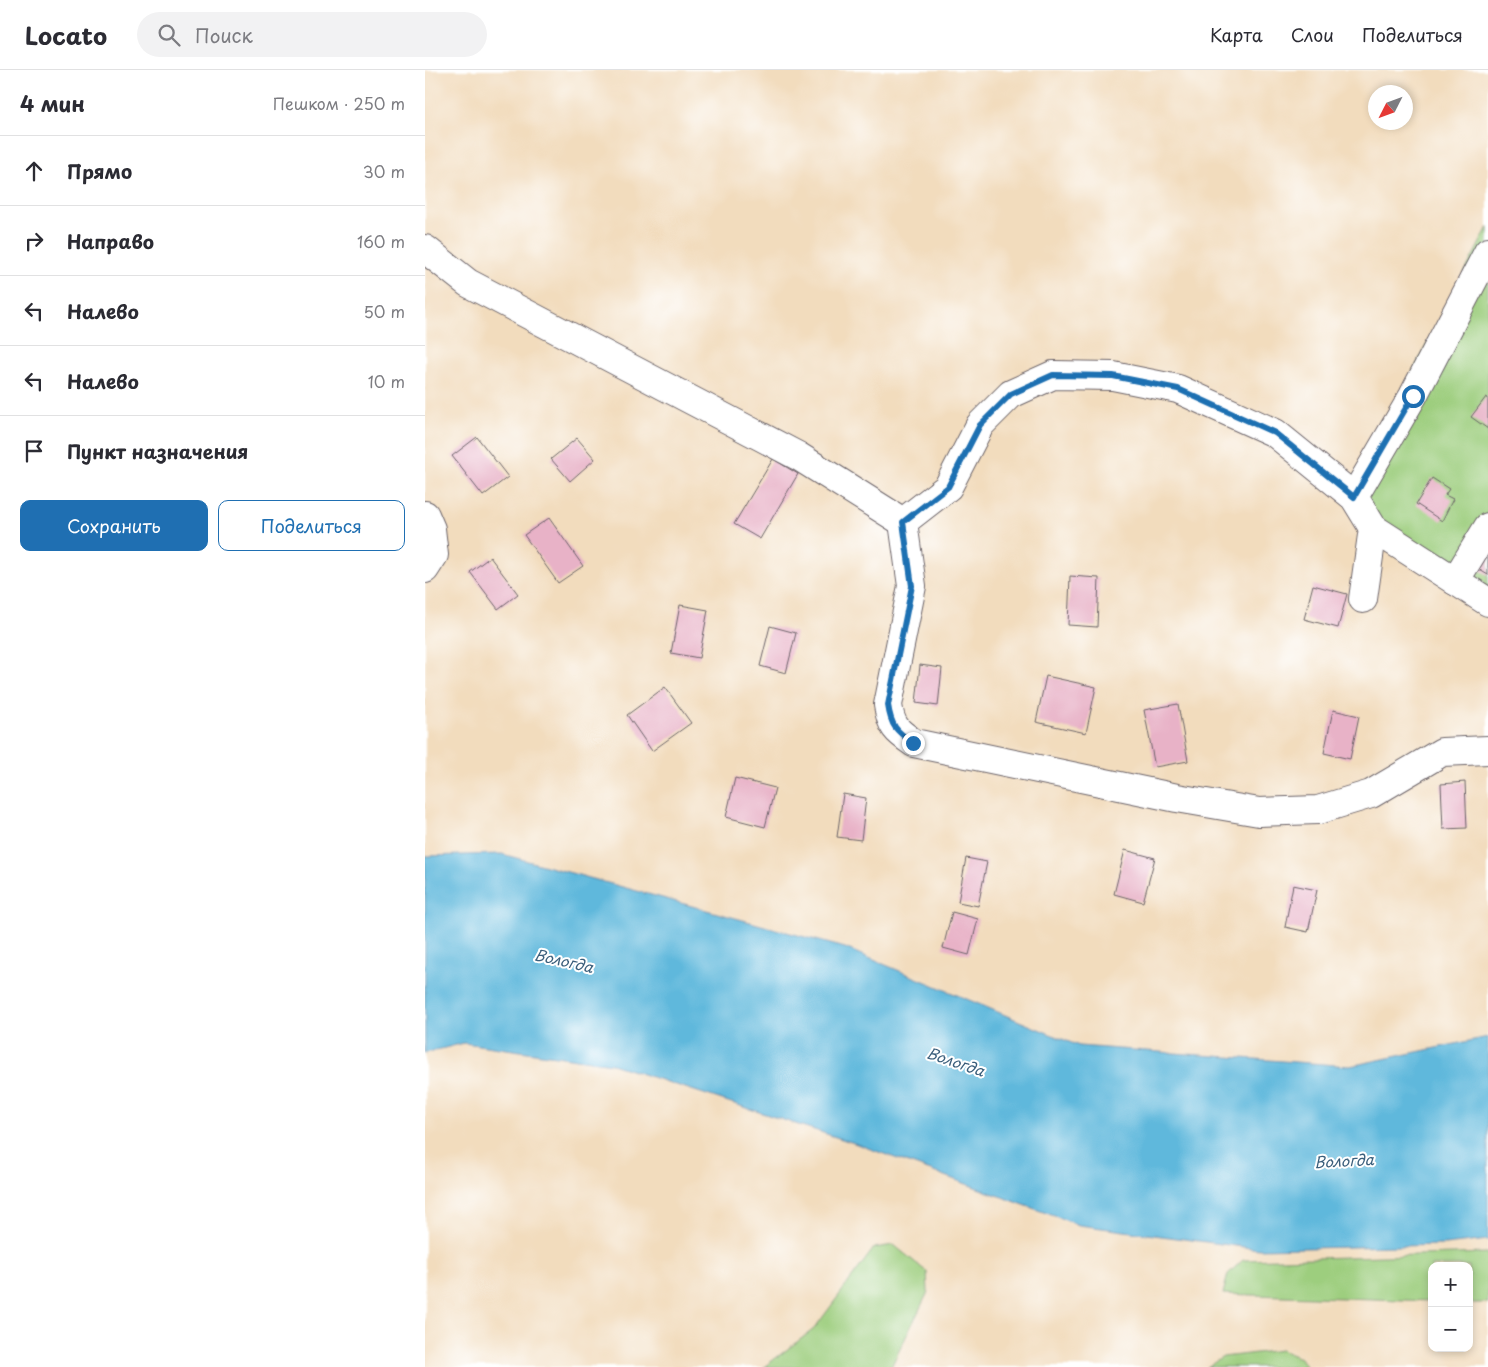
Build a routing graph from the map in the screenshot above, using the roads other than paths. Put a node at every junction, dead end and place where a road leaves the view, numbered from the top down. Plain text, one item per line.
1 (425, 249) edge
2 (1488, 252) edge
3 (1354, 497) junction
4 (425, 515) edge
5 (903, 522) junction
6 (1488, 527) edge
7 (1373, 528) junction
8 (425, 569) edge
9 (1455, 581) junction
10 (1363, 599) dead end
11 (1488, 602) edge
12 (1488, 750) edge

1 - 5 street
2 - 3 street
3 - 5 street
3 - 7 street
4 - 8 street
5 - 12 street
6 - 9 street
7 - 9 street
7 - 10 street
9 - 11 street

